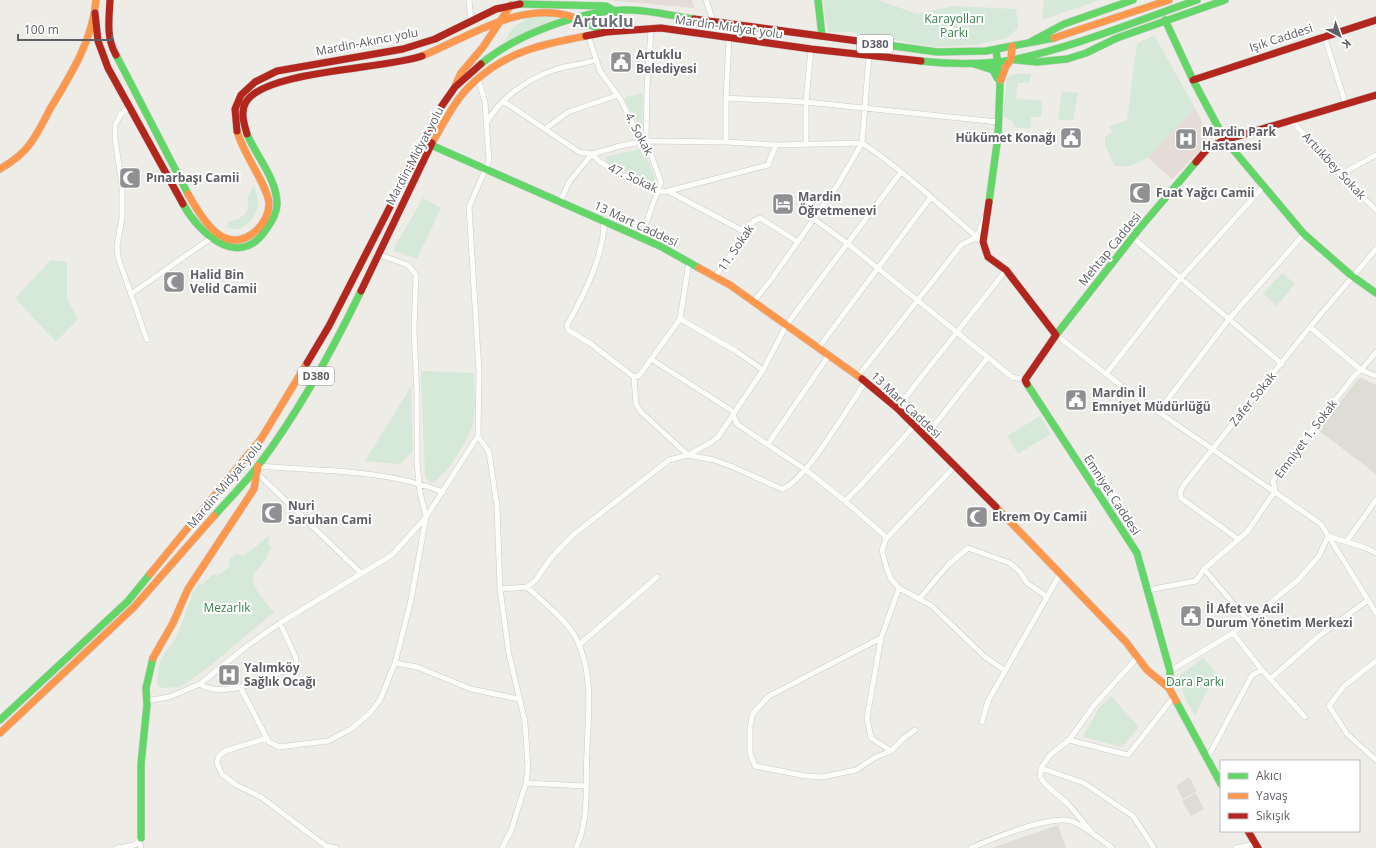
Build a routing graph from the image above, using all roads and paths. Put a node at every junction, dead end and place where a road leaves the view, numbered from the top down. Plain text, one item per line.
1 (96, 0) edge
2 (110, 0) edge
3 (469, 0) edge
4 (706, 0) edge
5 (818, 0) edge
6 (1133, 0) edge
7 (1169, 0) edge
8 (1196, 0) edge
9 (1225, 0) edge
10 (513, 3) edge
11 (609, 8) junction
12 (95, 13) junction
13 (503, 18) junction
14 (576, 18) junction
15 (1165, 20) junction
16 (1376, 20) edge
17 (471, 21) junction
18 (713, 21) junction
19 (651, 29) junction
20 (606, 32) junction
21 (1324, 35) junction
22 (588, 36) junction
23 (822, 36) junction
24 (729, 38) junction
25 (1027, 44) junction
26 (1012, 46) junction
27 (812, 49) junction
28 (996, 49) junction
29 (869, 56) junction
30 (595, 60) junction
31 (996, 60) junction
32 (1011, 60) junction
33 (964, 61) junction
34 (478, 78) junction
35 (1193, 80) junction
36 (1000, 84) junction
37 (454, 87) junction
38 (618, 95) junction
39 (1376, 95) edge
40 (726, 98) junction
41 (503, 101) junction
42 (806, 102) junction
43 (1346, 105) junction
44 (128, 108) junction
45 (864, 108) junction
46 (1292, 121) junction
47 (998, 122) junction
48 (487, 123) junction
49 (545, 129) junction
50 (1225, 140) junction
51 (644, 142) junction
52 (726, 142) junction
53 (862, 143) junction
54 (806, 144) junction
55 (431, 145) junction
56 (776, 145) junction
57 (592, 154) junction
58 (1376, 155) edge
59 (0, 169) edge
60 (485, 169) junction
61 (901, 172) junction
62 (1340, 175) junction
63 (1263, 187) junction
64 (668, 191) junction
65 (659, 192) junction
66 (931, 197) junction
67 (560, 202) junction
68 (988, 208) junction
69 (1376, 210) edge
70 (604, 219) junction
71 (814, 219) junction
72 (747, 233) junction
73 (1304, 234) junction
74 (641, 237) junction
75 (977, 237) junction
76 (1132, 237) junction
77 (211, 238) junction
78 (798, 242) junction
79 (848, 244) junction
80 (1376, 248) edge
81 (986, 251) junction
82 (377, 254) junction
83 (689, 262) junction
84 (877, 269) junction
85 (1006, 270) junction
86 (1352, 276) junction
87 (715, 277) junction
88 (1180, 279) junction
89 (1376, 293) edge
90 (131, 294) junction
91 (917, 300) junction
92 (754, 301) junction
93 (680, 319) junction
94 (1229, 319) junction
95 (787, 324) junction
96 (1310, 327) junction
97 (956, 332) junction
98 (1055, 333) junction
99 (147, 340) dead end
100 (819, 347) junction
101 (1376, 352) edge
102 (828, 355) junction
103 (988, 357) junction
104 (651, 359) junction
105 (1282, 364) junction
106 (763, 370) junction
107 (1361, 370) junction
108 (1106, 374) junction
109 (859, 375) junction
110 (1376, 376) edge
111 (634, 377) junction
112 (1025, 380) junction
113 (866, 381) junction
114 (897, 408) junction
115 (1158, 412) junction
116 (734, 413) junction
117 (914, 426) junction
118 (478, 436) junction
119 (924, 437) junction
120 (768, 444) junction
121 (1212, 450) junction
122 (688, 455) junction
123 (258, 466) junction
124 (955, 466) junction
125 (806, 470) junction
126 (258, 474) junction
127 (419, 483) junction
128 (1275, 491) junction
129 (443, 492) junction
130 (1376, 500) edge
131 (844, 501) junction
132 (426, 517) junction
133 (1328, 536) junction
134 (886, 539) junction
135 (1238, 539) junction
136 (1346, 542) junction
137 (1376, 553) edge
138 (1204, 569) junction
139 (361, 573) junction
140 (1060, 574) junction
141 (657, 578) dead end
142 (527, 588) junction
143 (900, 588) junction
144 (500, 589) junction
145 (1148, 590) junction
146 (1046, 596) junction
147 (920, 598) junction
148 (1368, 600) junction
149 (1376, 613) edge
150 (1248, 621) junction
151 (280, 623) junction
152 (1233, 633) junction
153 (881, 638) junction
154 (579, 645) junction
155 (1137, 658) junction
156 (1376, 661) edge
157 (395, 663) junction
158 (1004, 670) junction
159 (1262, 670) junction
160 (1170, 671) junction
161 (1270, 679) junction
162 (200, 684) junction
163 (240, 687) junction
164 (1169, 688) junction
165 (1173, 698) junction
166 (519, 699) junction
167 (146, 701) junction
168 (1306, 717) dead end
169 (0, 720) edge
170 (982, 722) dead end
171 (915, 730) dead end
172 (0, 733) edge
173 (267, 738) junction
174 (1069, 740) junction
175 (891, 751) junction
176 (1207, 759) junction
177 (1376, 760) edge
178 (1041, 768) junction
179 (1220, 782) edge
180 (526, 783) junction
181 (586, 786) junction
182 (1249, 832) edge
183 (1095, 836) junction
184 (140, 840) junction
185 (1257, 846) edge
186 (117, 848) edge
187 (141, 848) edge
188 (336, 848) edge
189 (502, 848) edge
190 (576, 848) edge
191 (971, 848) edge
192 (1112, 848) edge
193 (1154, 848) edge
194 (1236, 848) edge

1 - 12 main road
2 - 17 main road, Mardin-Akıncı yolu
3 - 17 street
4 - 18 street
5 - 23 main road
6 - 25 main road
7 - 25 main road, Mardin-Midyat yolu / D380
8 - 32 main road, Mardin-Midyat yolu / D380
9 - 15 main road
10 - 11 main road, Mardin-Akıncı yolu
10 - 13 main road
10 - 17 main road, Mardin-Akıncı yolu
11 - 14 main road, Mardin-Midyat yolu / D380
11 - 18 main road, Mardin-Midyat yolu / D380
11 - 20 main road
12 - 44 main road, Mardin-Akıncı yolu
12 - 59 main road
13 - 14 main road, Mardin-Akıncı yolu
13 - 37 main road
13 - 77 main road, Mardin-Akıncı yolu
14 - 20 main road, Mardin-Akıncı yolu
14 - 37 main road, Mardin-Midyat yolu / D380
15 - 32 main road
15 - 35 main road
16 - 21 main road, Işık Caddesi
18 - 23 main road, Mardin-Midyat yolu / D380
19 - 20 main road, Mardin-Midyat yolu / D380
19 - 24 main road, Mardin-Midyat yolu / D380
19 - 51 street
20 - 22 main road, Mardin-Midyat yolu / D380
21 - 35 main road, Işık Caddesi
21 - 43 street
22 - 30 street, 4. Sokak
22 - 34 main road, Mardin-Midyat yolu / D380
23 - 28 main road, Mardin-Midyat yolu / D380
24 - 27 main road, Mardin-Midyat yolu / D380
24 - 40 street
25 - 26 main road, Mardin-Midyat yolu / D380
26 - 28 main road, Mardin-Midyat yolu / D380
26 - 32 main road
27 - 29 main road, Mardin-Midyat yolu / D380
27 - 42 street
28 - 31 main road
29 - 33 main road, Mardin-Midyat yolu / D380
29 - 45 street
30 - 38 street, 4. Sokak
30 - 41 street
31 - 32 main road, Mardin-Midyat yolu / D380
31 - 33 main road, Mardin-Midyat yolu / D380
31 - 36 main road
32 - 36 main road
33 - 36 main road
34 - 48 street
34 - 55 main road, Mardin-Midyat yolu / D380
35 - 50 main road
36 - 47 main road
37 - 169 main road, Mardin-Midyat yolu / D380
38 - 49 street
38 - 51 street, 4. Sokak
39 - 43 main road, Mehtap Caddesi
40 - 42 street
40 - 52 street
41 - 48 street
41 - 49 street, 47. Sokak
42 - 45 street
42 - 54 street
43 - 46 main road, Mehtap Caddesi
44 - 77 main road, Mardin-Akıncı yolu
44 - 90 street
45 - 47 street
45 - 53 street
46 - 50 main road, Mehtap Caddesi
46 - 62 street, Artukbey Sokak
47 - 68 main road
48 - 60 street
49 - 57 street, 47. Sokak
50 - 63 main road
50 - 76 main road, Mehtap Caddesi
51 - 52 street
51 - 57 street
51 - 65 street, 4. Sokak
52 - 56 street
53 - 54 street
53 - 61 street
53 - 71 street
54 - 56 street
55 - 60 main road, 13 Mart Caddesi
55 - 82 main road, Mardin-Midyat yolu / D380
56 - 64 street
57 - 65 street, 47. Sokak
57 - 67 street
58 - 62 street
60 - 67 main road, 13 Mart Caddesi
60 - 118 street
61 - 66 street
61 - 79 street
62 - 69 street, Artukbey Sokak
63 - 73 main road
63 - 88 street
64 - 65 street, 47. Sokak
64 - 72 street, 47. Sokak
65 - 74 street, 4. Sokak
66 - 75 street
66 - 84 street
67 - 70 main road, 13 Mart Caddesi
68 - 75 street
68 - 81 main road
70 - 74 main road, 13 Mart Caddesi
70 - 111 street
71 - 78 street
71 - 79 street
72 - 78 street, 11. Sokak
72 - 87 street, 11. Sokak
73 - 86 main road
73 - 94 street
74 - 83 main road, 13 Mart Caddesi
75 - 81 street
75 - 91 street
76 - 88 street
76 - 98 main road, Mehtap Caddesi
77 - 90 street
78 - 92 street
79 - 84 street
79 - 95 street
80 - 86 street, Zafer Sokak
81 - 85 main road
82 - 123 main road, Mardin-Midyat yolu / D380
82 - 127 street
83 - 87 main road, 13 Mart Caddesi
83 - 93 street
84 - 91 street
84 - 100 street
85 - 97 street
85 - 98 main road
86 - 89 main road
86 - 96 street, Zafer Sokak
87 - 92 main road, 13 Mart Caddesi
88 - 94 street
88 - 108 street
90 - 99 street
91 - 97 street
91 - 109 street
92 - 95 main road, 13 Mart Caddesi
93 - 104 street
93 - 106 street
94 - 105 street
94 - 115 street
95 - 100 main road, 13 Mart Caddesi
95 - 106 street
96 - 105 street, Zafer Sokak
96 - 107 street
97 - 103 street
97 - 114 street
98 - 108 street
98 - 112 main road
100 - 102 main road, 13 Mart Caddesi
101 - 107 street, Emniyet 1. Sokak
102 - 109 main road, 13 Mart Caddesi
102 - 120 street
103 - 112 street
103 - 119 street
104 - 111 street
104 - 116 street
105 - 121 street, Zafer Sokak
106 - 116 street
107 - 110 street
107 - 128 street, Emniyet 1. Sokak
108 - 115 street
109 - 113 main road, 13 Mart Caddesi
111 - 122 street
112 - 145 main road, Emniyet Caddesi
113 - 114 main road, 13 Mart Caddesi
113 - 125 street
114 - 117 main road, 13 Mart Caddesi
115 - 121 street
116 - 120 street
116 - 122 street
117 - 119 main road, 13 Mart Caddesi
117 - 131 street
118 - 129 street
118 - 144 street
119 - 124 main road, 13 Mart Caddesi
120 - 125 street
121 - 128 street
121 - 135 street, Zafer Sokak
122 - 125 street
122 - 142 street
123 - 126 main road
123 - 127 street
123 - 172 main road, Mardin-Midyat yolu / D380
124 - 134 street
124 - 140 main road, 13 Mart Caddesi
125 - 131 street
126 - 139 street
126 - 167 main road
127 - 129 street
127 - 132 street
128 - 133 street
128 - 135 street, Emniyet 1. Sokak
129 - 132 street
130 - 136 street
131 - 134 street
132 - 139 street
132 - 157 street
133 - 136 street
133 - 148 street
133 - 150 street
134 - 143 street
135 - 138 street, Emniyet 1. Sokak
136 - 137 street
138 - 145 street, Emniyet 1. Sokak
138 - 150 street
139 - 151 street
140 - 146 street
140 - 155 main road, 13 Mart Caddesi
141 - 154 street
142 - 144 street
142 - 154 street
143 - 147 street
143 - 153 street
144 - 166 street
145 - 160 main road, Emniyet Caddesi
146 - 147 street
146 - 158 street
147 - 158 street
148 - 149 street
148 - 161 street
150 - 152 street
151 - 162 street
151 - 163 street
152 - 159 street
152 - 160 street
153 - 175 street
153 - 175 street
154 - 181 street
155 - 164 main road, 13 Mart Caddesi
155 - 174 street
156 - 177 street
157 - 166 street
157 - 173 street
158 - 170 street
159 - 161 street
159 - 176 street
160 - 164 main road, Emniyet Caddesi
161 - 168 street
162 - 163 street
162 - 167 street
163 - 173 street
164 - 165 main road, 13 Mart Caddesi
165 - 174 street
165 - 176 main road, 13 Mart Caddesi
166 - 180 street
167 - 184 main road
171 - 175 street
173 - 188 street
174 - 178 street
176 - 179 main road, 13 Mart Caddesi
178 - 183 street
178 - 193 street
180 - 181 street
180 - 189 street
181 - 190 street
182 - 185 main road
183 - 191 street
183 - 192 street
184 - 186 street
184 - 187 street
185 - 194 street

